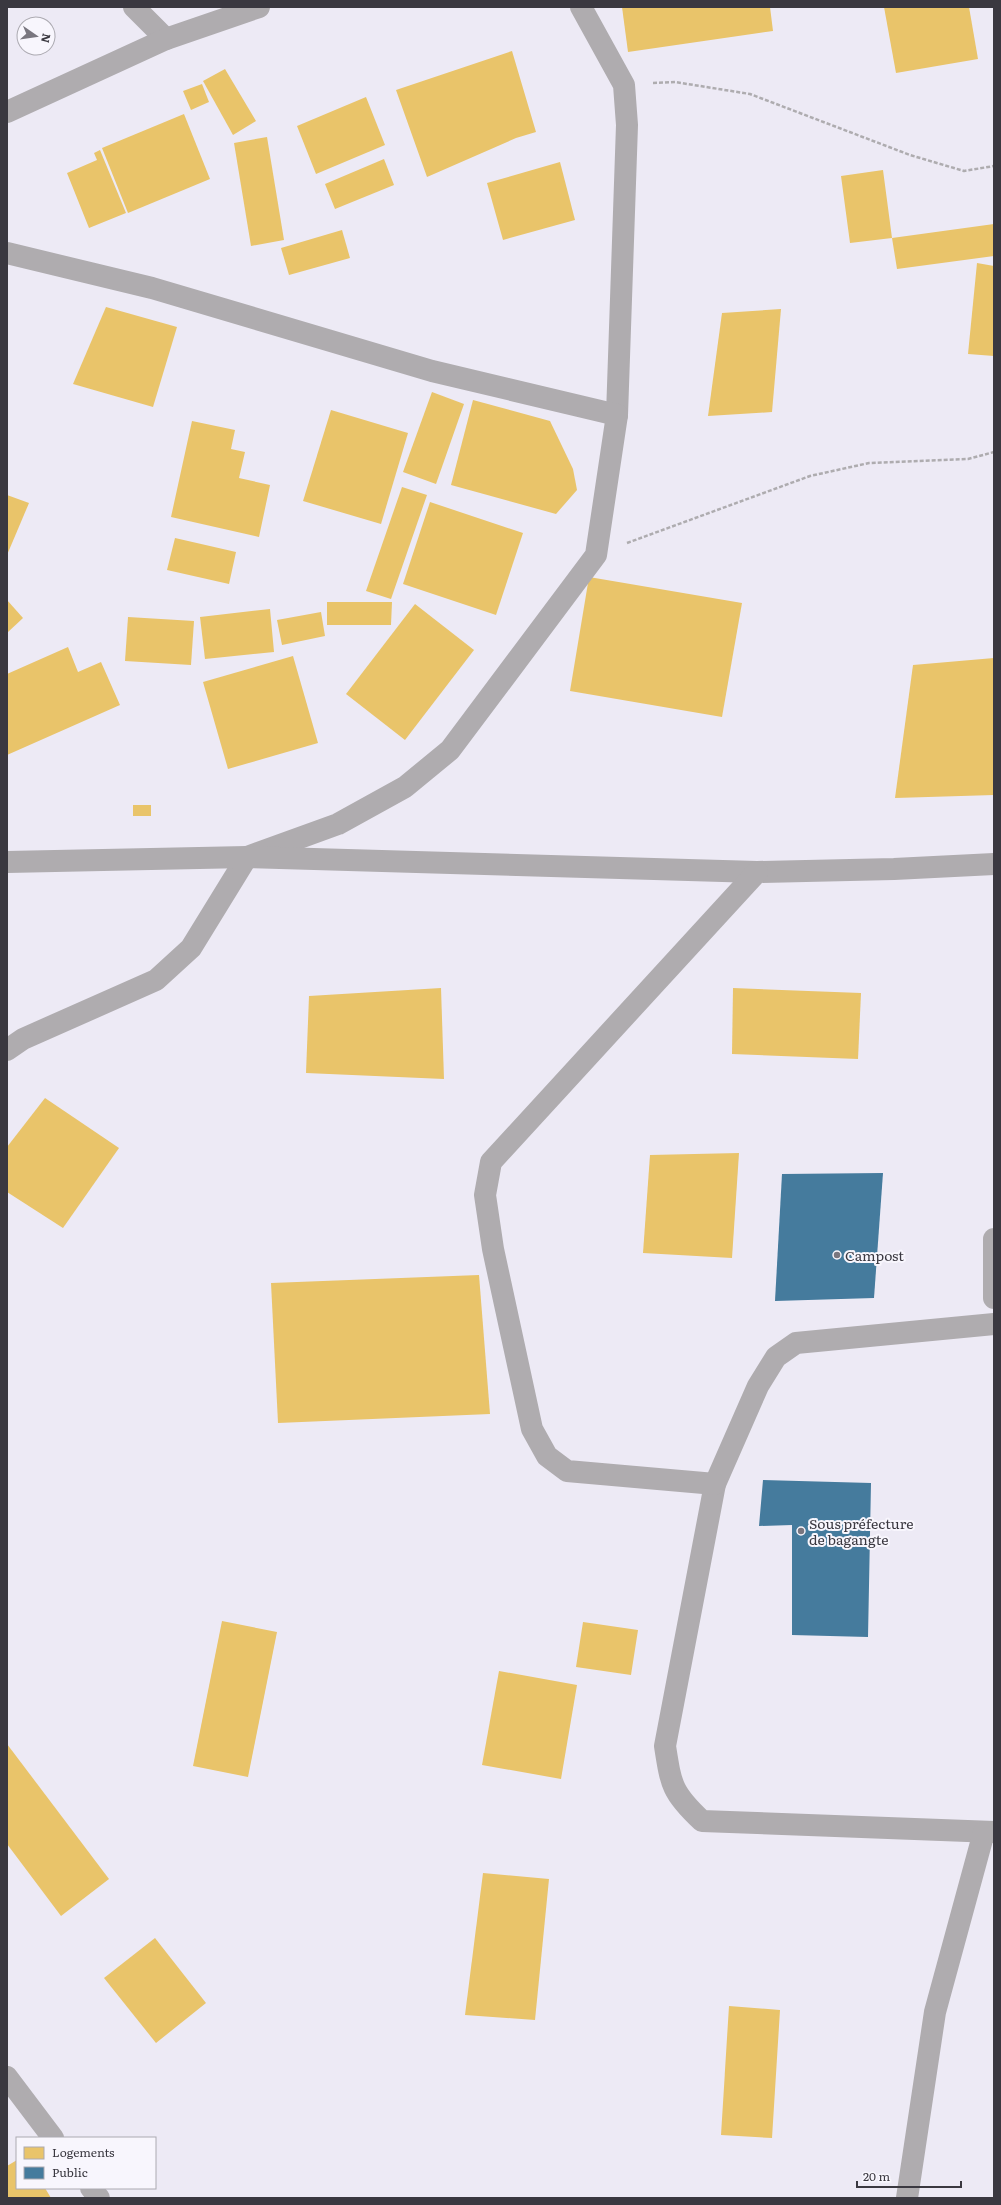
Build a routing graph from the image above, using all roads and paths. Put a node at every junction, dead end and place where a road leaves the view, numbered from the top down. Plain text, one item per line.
1 (134, 7) edge
2 (259, 7) edge
3 (581, 7) edge
4 (166, 39) junction
5 (624, 85) junction
6 (7, 112) edge
7 (994, 166) edge
8 (7, 253) edge
9 (617, 415) junction
10 (994, 452) edge
11 (596, 555) junction
12 (247, 857) junction
13 (7, 862) edge
14 (994, 864) edge
15 (757, 872) junction
16 (7, 1050) edge
17 (994, 1239) edge
18 (994, 1298) edge
19 (994, 1324) edge
20 (715, 1484) junction
21 (989, 1832) edge
22 (7, 2077) edge
23 (52, 2137) edge
24 (92, 2189) edge
25 (99, 2198) edge
26 (907, 2198) edge

1 - 4 street
2 - 4 street
3 - 5 street
4 - 6 street
5 - 7 path
5 - 9 street
8 - 9 street
9 - 11 street
10 - 11 path
11 - 12 street
12 - 13 street
12 - 15 street
12 - 16 street
14 - 15 street
15 - 20 street
17 - 18 street
19 - 20 street
20 - 21 street
21 - 26 street
22 - 23 street
24 - 25 street

